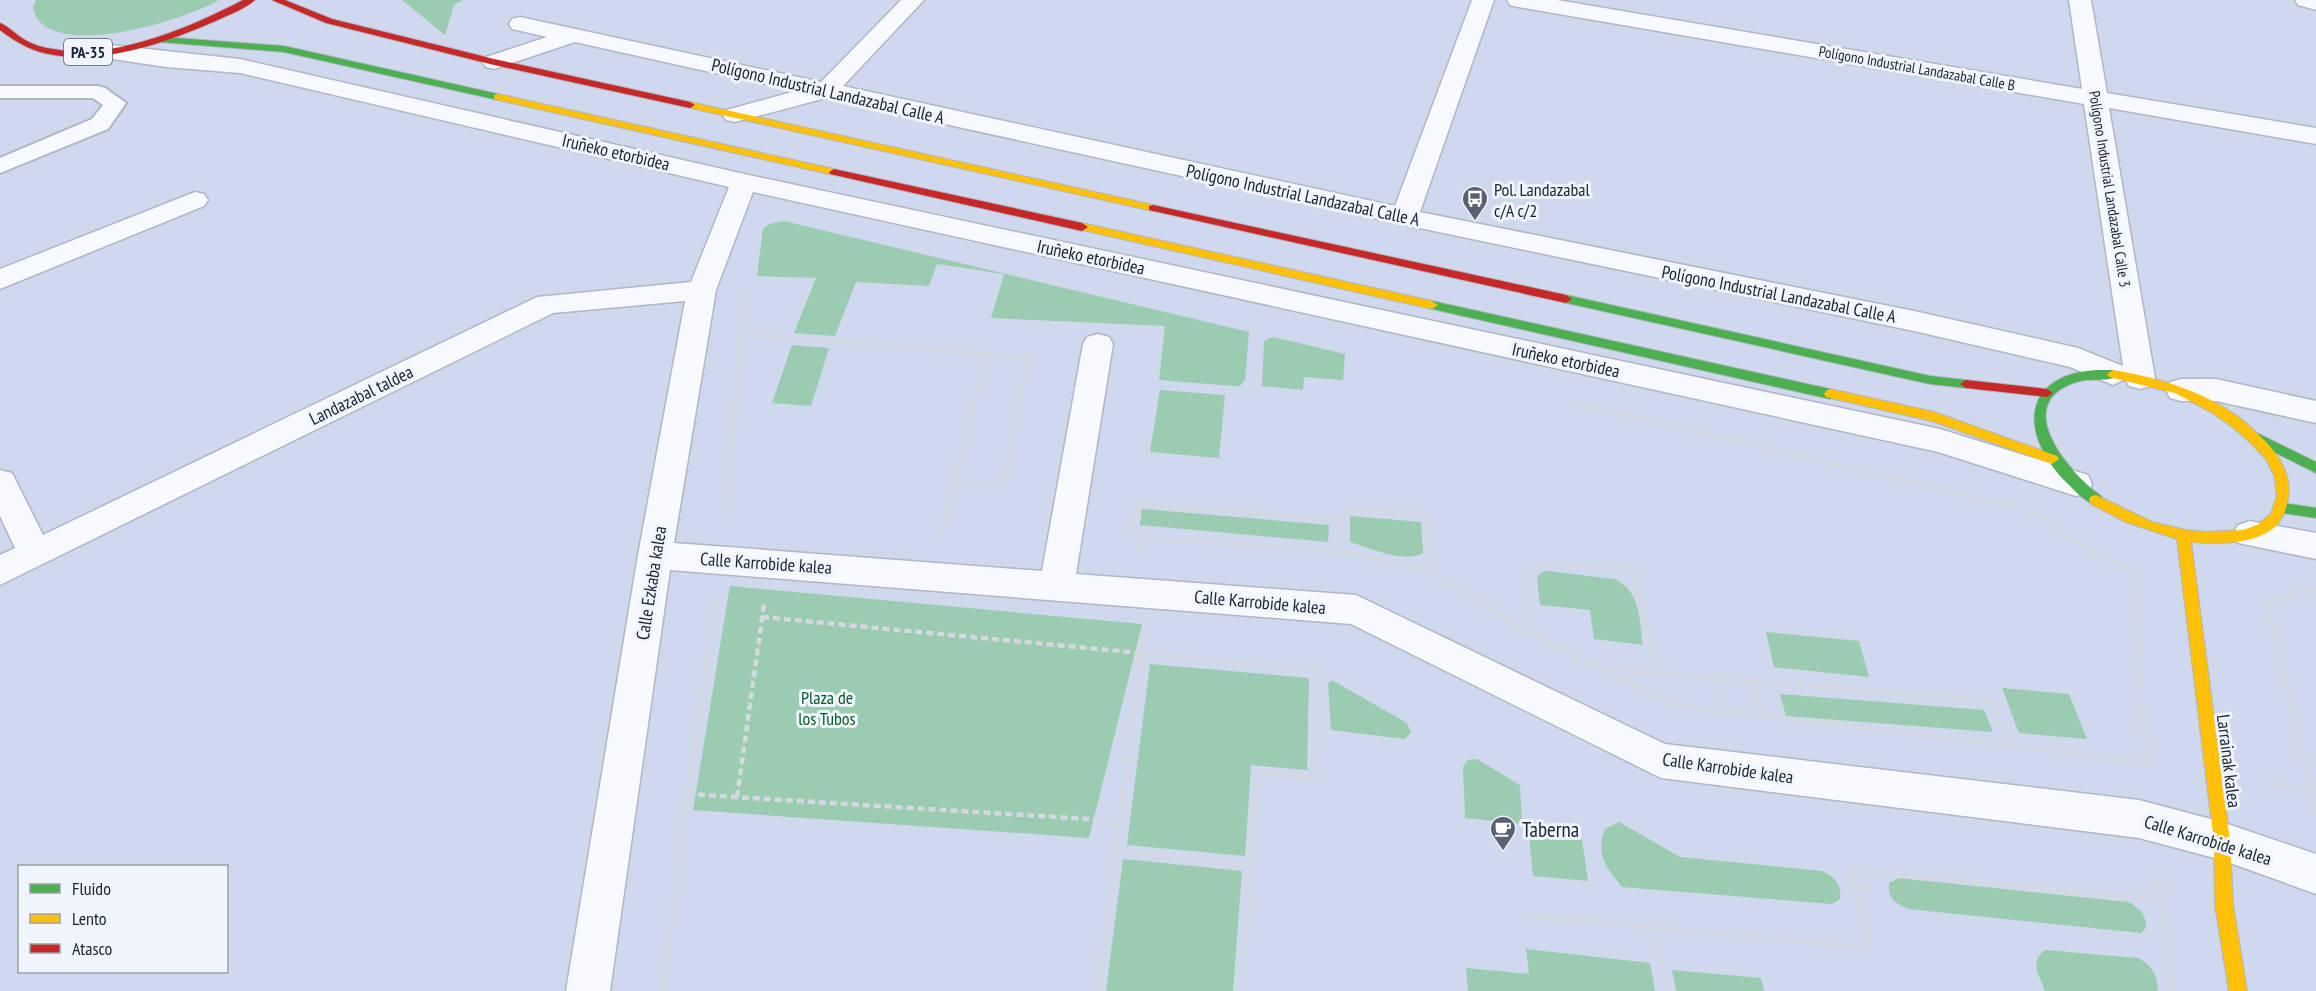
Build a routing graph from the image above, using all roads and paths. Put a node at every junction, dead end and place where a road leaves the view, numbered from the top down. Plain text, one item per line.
1 (250, 0) edge
2 (277, 0) edge
3 (913, 0) edge
4 (1483, 0) edge
5 (1518, 0) edge
6 (2080, 0) edge
7 (2306, 0) edge
8 (2316, 3) edge
9 (520, 24) dead end
10 (0, 26) edge
11 (574, 35) junction
12 (7, 38) edge
13 (163, 39) junction
14 (101, 51) junction
15 (494, 62) junction
16 (826, 90) junction
17 (0, 92) edge
18 (2095, 98) junction
19 (735, 115) junction
20 (2316, 136) edge
21 (0, 166) edge
22 (744, 182) junction
23 (195, 200) dead end
24 (1405, 217) junction
25 (747, 279) dead end
26 (0, 280) edge
27 (702, 290) junction
28 (742, 334) junction
29 (1098, 344) dead end
30 (985, 354) junction
31 (2113, 374) junction
32 (2140, 378) junction
33 (2181, 390) junction
34 (2047, 393) junction
35 (1579, 404) dead end
36 (2316, 412) edge
37 (2255, 437) junction
38 (2052, 459) junction
39 (2316, 468) edge
40 (0, 482) edge
41 (955, 482) junction
42 (2076, 484) junction
43 (2016, 507) dead end
44 (2282, 508) junction
45 (2028, 510) dead end
46 (2316, 513) edge
47 (1342, 522) junction
48 (724, 528) dead end
49 (2250, 534) junction
50 (2183, 535) junction
51 (1144, 538) dead end
52 (938, 543) dead end
53 (2316, 546) edge
54 (1340, 551) dead end
55 (35, 554) junction
56 (655, 555) junction
57 (0, 571) edge
58 (1431, 571) dead end
59 (717, 586) dead end
60 (1057, 586) junction
61 (2316, 591) edge
62 (765, 599) dead end
63 (762, 617) junction
64 (1145, 627) dead end
65 (1528, 632) dead end
66 (1142, 653) junction
67 (1596, 668) dead end
68 (1656, 671) junction
69 (1716, 676) junction
70 (1752, 679) junction
71 (1669, 704) dead end
72 (1724, 711) junction
73 (1762, 716) junction
74 (2010, 746) junction
75 (2270, 783) dead end
76 (2311, 790) junction
77 (687, 794) junction
78 (736, 797) junction
79 (2316, 813) edge
80 (1120, 821) junction
81 (2222, 841) junction
82 (1116, 850) junction
83 (1251, 865) junction
84 (2316, 874) edge
85 (2160, 879) dead end
86 (2161, 899) junction
87 (1523, 915) dead end
88 (1656, 928) junction
89 (588, 991) edge
90 (662, 991) edge
91 (1098, 991) edge
92 (1242, 991) edge
93 (1666, 991) edge
94 (2172, 991) edge
95 (2238, 991) edge

1 - 13 main road, PA-35
2 - 15 main road
3 - 16 street
4 - 24 street
5 - 18 street, Polígono Industrial Landazabal Calle B
6 - 18 street, Polígono Industrial Landazabal Calle 3
7 - 8 street
9 - 11 street, Polígono Industrial Landazabal Calle A
10 - 12 main road, PA-35
11 - 15 street
11 - 16 street, Polígono Industrial Landazabal Calle A
12 - 14 main road, PA-35
13 - 14 main road, PA-35
13 - 38 main road, Iruñeko etorbidea
14 - 22 street, Iruñeko etorbidea
15 - 19 main road
16 - 19 street
16 - 24 street, Polígono Industrial Landazabal Calle A
17 - 21 lane
18 - 20 street, Polígono Industrial Landazabal Calle B
18 - 32 street, Polígono Industrial Landazabal Calle 3
19 - 34 main road
22 - 27 street, Calle Ezkaba kalea
22 - 42 street, Iruñeko etorbidea
23 - 26 street
24 - 31 street, Polígono Industrial Landazabal Calle A
25 - 28 path
27 - 55 street, Landazabal taldea
27 - 56 street, Calle Ezkaba kalea
28 - 30 path
28 - 48 path
29 - 60 street
30 - 41 path
30 - 41 path
31 - 32 main road
31 - 34 main road
32 - 33 main road
33 - 36 street
33 - 37 main road
34 - 38 main road
35 - 43 path
37 - 39 main road
37 - 44 main road
38 - 42 main road
40 - 55 street
41 - 52 path
42 - 50 main road
44 - 46 main road
44 - 49 main road
45 - 74 path
47 - 51 path
47 - 54 path
47 - 58 path
49 - 50 main road
49 - 53 street
50 - 81 main road, Larrainak kalea
55 - 57 street, Landazabal taldea
56 - 60 street, Calle Karrobide kalea
56 - 89 street, Calle Ezkaba kalea
59 - 77 path
60 - 81 street, Calle Karrobide kalea
61 - 76 path
62 - 63 path
63 - 66 path
63 - 78 path
64 - 66 path
65 - 68 path
66 - 80 path
66 - 83 path
67 - 68 path
68 - 69 path
69 - 70 path
69 - 72 path
70 - 73 path
70 - 74 path
71 - 72 path
72 - 73 path
73 - 74 path
75 - 76 path
76 - 79 path
77 - 78 path
77 - 90 path
78 - 80 path
80 - 82 path
81 - 84 street, Calle Karrobide kalea
81 - 95 main road, Larrainak kalea
82 - 83 path
82 - 91 path
83 - 92 path
85 - 86 path
86 - 88 path
86 - 94 path
87 - 88 path
88 - 93 path

